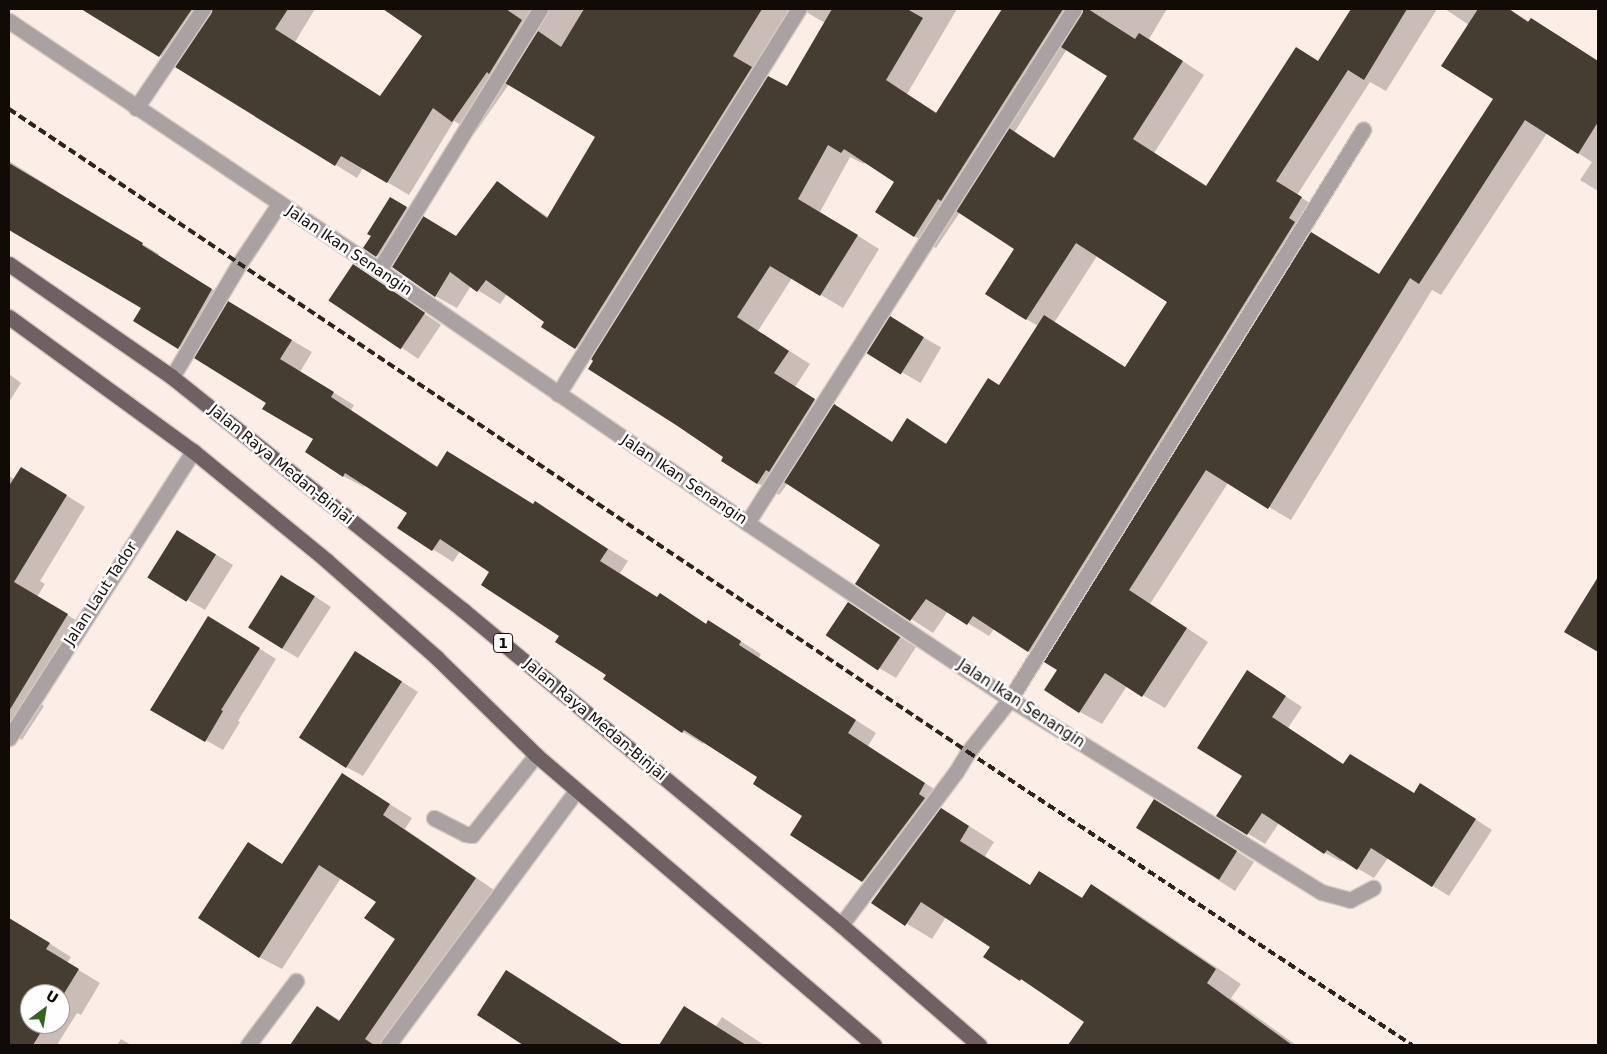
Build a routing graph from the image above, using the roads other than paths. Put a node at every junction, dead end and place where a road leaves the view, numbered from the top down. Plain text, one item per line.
1 (203, 9) edge
2 (540, 9) edge
3 (799, 9) edge
4 (1074, 9) edge
5 (9, 21) edge
6 (136, 108) junction
7 (1363, 130) dead end
8 (279, 204) junction
9 (9, 264) edge
10 (379, 270) junction
11 (9, 317) edge
12 (172, 377) junction
13 (558, 394) junction
14 (193, 451) junction
15 (747, 523) junction
16 (1010, 699) junction
17 (9, 738) edge
18 (536, 754) junction
19 (577, 790) junction
20 (434, 818) dead end
21 (1373, 888) dead end
22 (841, 925) junction
23 (296, 981) dead end
24 (248, 1045) edge
25 (388, 1045) edge
26 (874, 1045) edge
27 (979, 1045) edge

1 - 6 street
2 - 10 street
3 - 13 street
4 - 15 street
5 - 6 street, Jalan Ikan Senangin
6 - 8 street, Jalan Ikan Senangin
7 - 16 street
8 - 10 street, Jalan Ikan Senangin
8 - 12 street
9 - 12 main road, Jalan Raya Medan-Binjai / 1
10 - 13 street, Jalan Ikan Senangin
11 - 14 main road
12 - 22 main road, Jalan Raya Medan-Binjai / 1
13 - 15 street, Jalan Ikan Senangin
14 - 17 street, Jalan Laut Tador
14 - 18 main road
15 - 16 street, Jalan Ikan Senangin
16 - 21 street, Jalan Ikan Senangin
16 - 22 street
18 - 19 main road
18 - 20 street
19 - 25 street
19 - 26 main road
22 - 27 main road, Jalan Raya Medan-Binjai / 1
23 - 24 street

